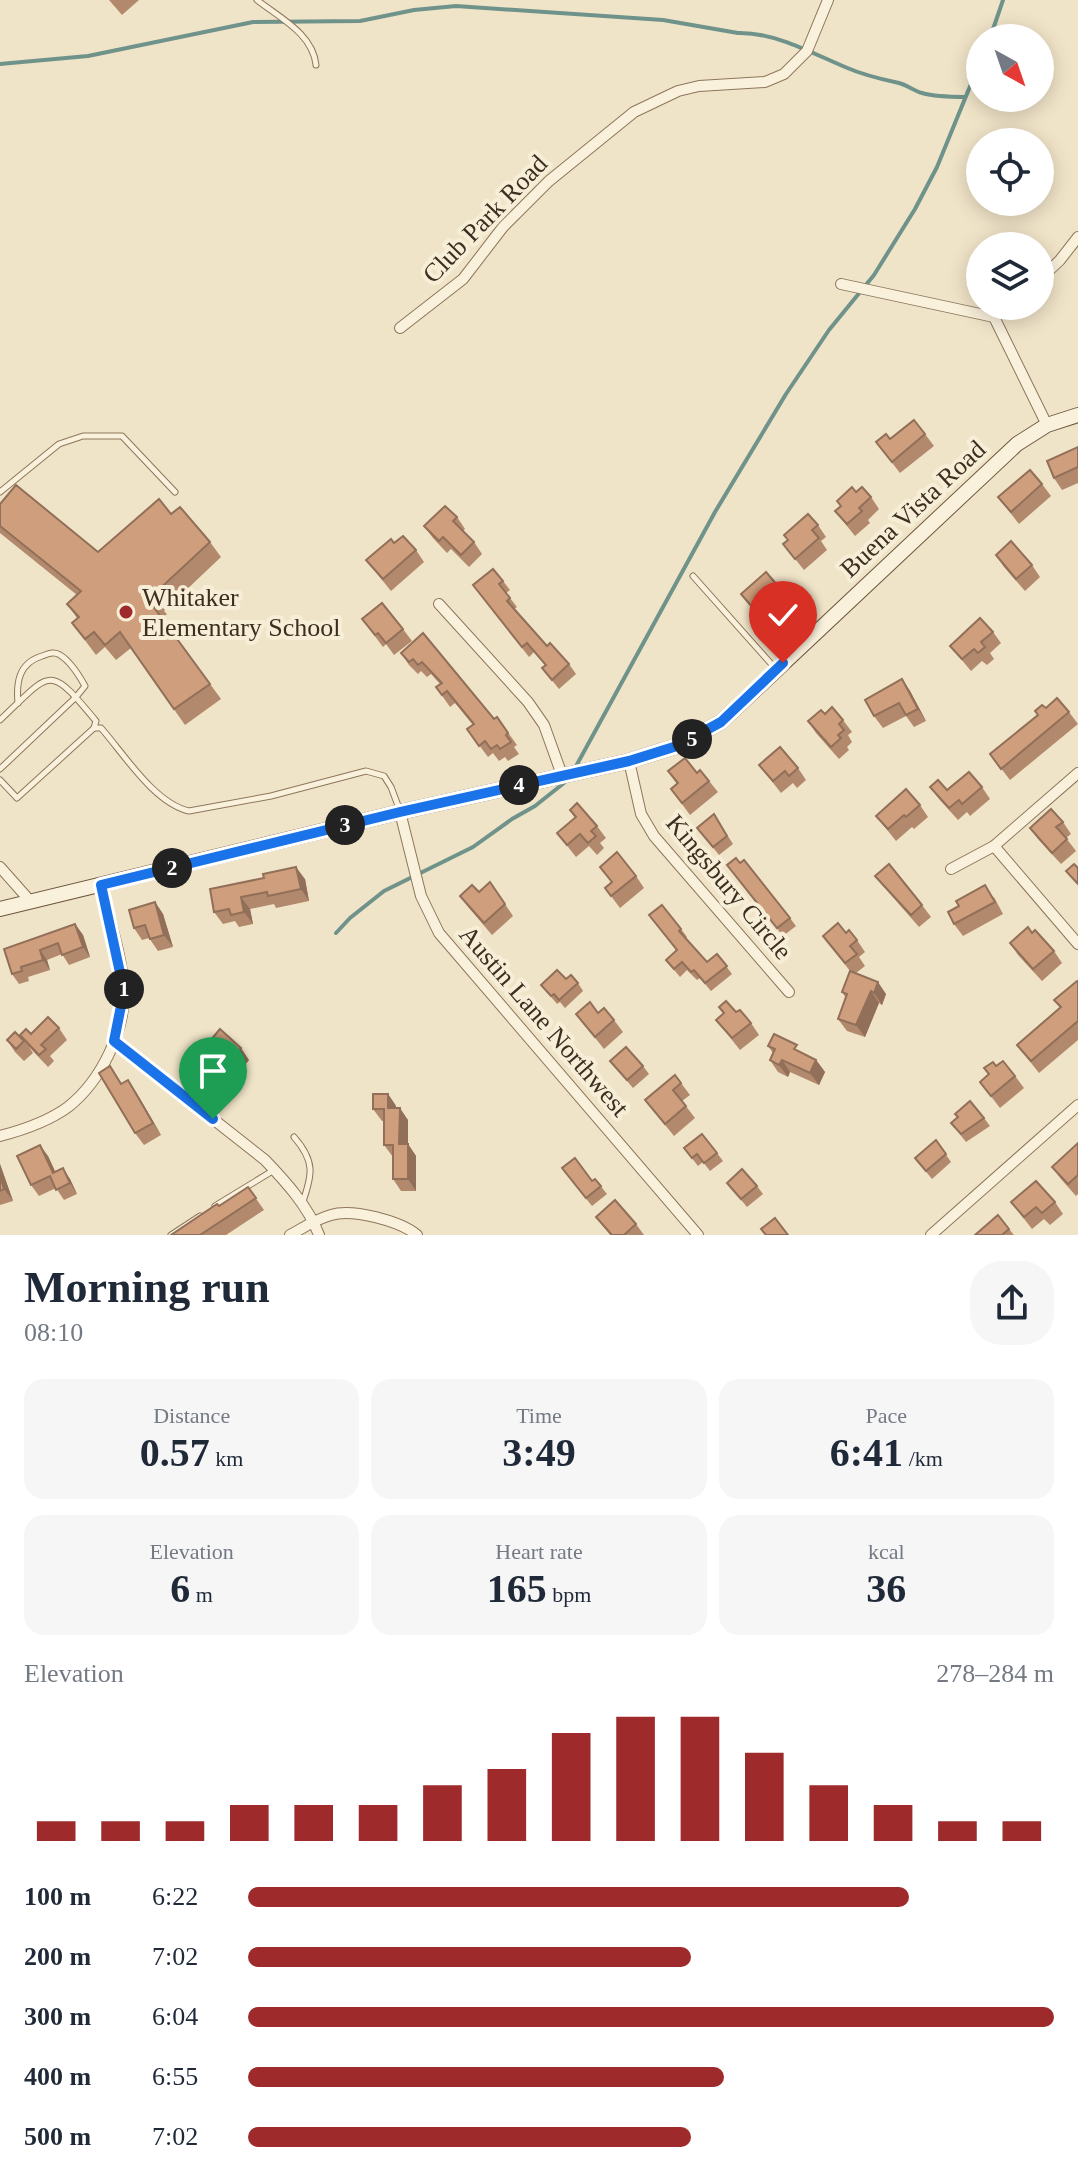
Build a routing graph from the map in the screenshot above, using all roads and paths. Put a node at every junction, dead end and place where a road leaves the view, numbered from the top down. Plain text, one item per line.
1 (257, 0) edge
2 (828, 0) edge
3 (316, 65) dead end
4 (1078, 237) edge
5 (1054, 266) edge
6 (841, 284) dead end
7 (966, 311) edge
8 (995, 320) edge
9 (400, 328) dead end
10 (1078, 415) edge
11 (1047, 425) junction
12 (0, 492) edge
13 (175, 492) dead end
14 (693, 576) dead end
15 (439, 604) dead end
16 (776, 669) junction
17 (76, 697) junction
18 (18, 703) junction
19 (0, 720) edge
20 (94, 728) junction
21 (629, 761) junction
22 (0, 769) edge
23 (1078, 773) edge
24 (562, 775) junction
25 (0, 780) edge
26 (400, 812) junction
27 (994, 846) junction
28 (0, 867) edge
29 (951, 869) dead end
30 (101, 885) junction
31 (31, 902) junction
32 (0, 909) edge
33 (1078, 944) edge
34 (789, 992) dead end
35 (114, 1041) junction
36 (1078, 1105) edge
37 (0, 1136) edge
38 (294, 1137) dead end
39 (274, 1170) junction
40 (302, 1205) junction
41 (314, 1222) junction
42 (171, 1235) edge
43 (290, 1235) edge
44 (319, 1235) edge
45 (417, 1235) edge
46 (698, 1235) edge
47 (931, 1235) edge

1 - 3 lane
2 - 9 street, Club Park Road
4 - 5 street
6 - 7 street
8 - 11 street
10 - 11 street, Buena Vista Road
11 - 16 street, Buena Vista Road
12 - 13 lane
14 - 16 lane
15 - 24 street
16 - 21 street, Buena Vista Road
17 - 18 lane
17 - 18 lane
17 - 20 lane
17 - 22 lane
18 - 19 lane
20 - 25 lane
20 - 26 lane
21 - 24 street, Buena Vista Road
21 - 34 street, Kingsbury Circle
23 - 27 street
24 - 26 street, Buena Vista Road
26 - 30 street, Buena Vista Road
26 - 46 street, Austin Lane Northwest
27 - 29 street
27 - 33 street
28 - 31 street
30 - 31 street, Buena Vista Road
30 - 35 street
31 - 32 street, Buena Vista Road
35 - 37 street
35 - 39 street
36 - 47 street
38 - 40 lane
39 - 40 street
39 - 42 lane
40 - 41 street
41 - 43 street
41 - 44 street
41 - 45 street

